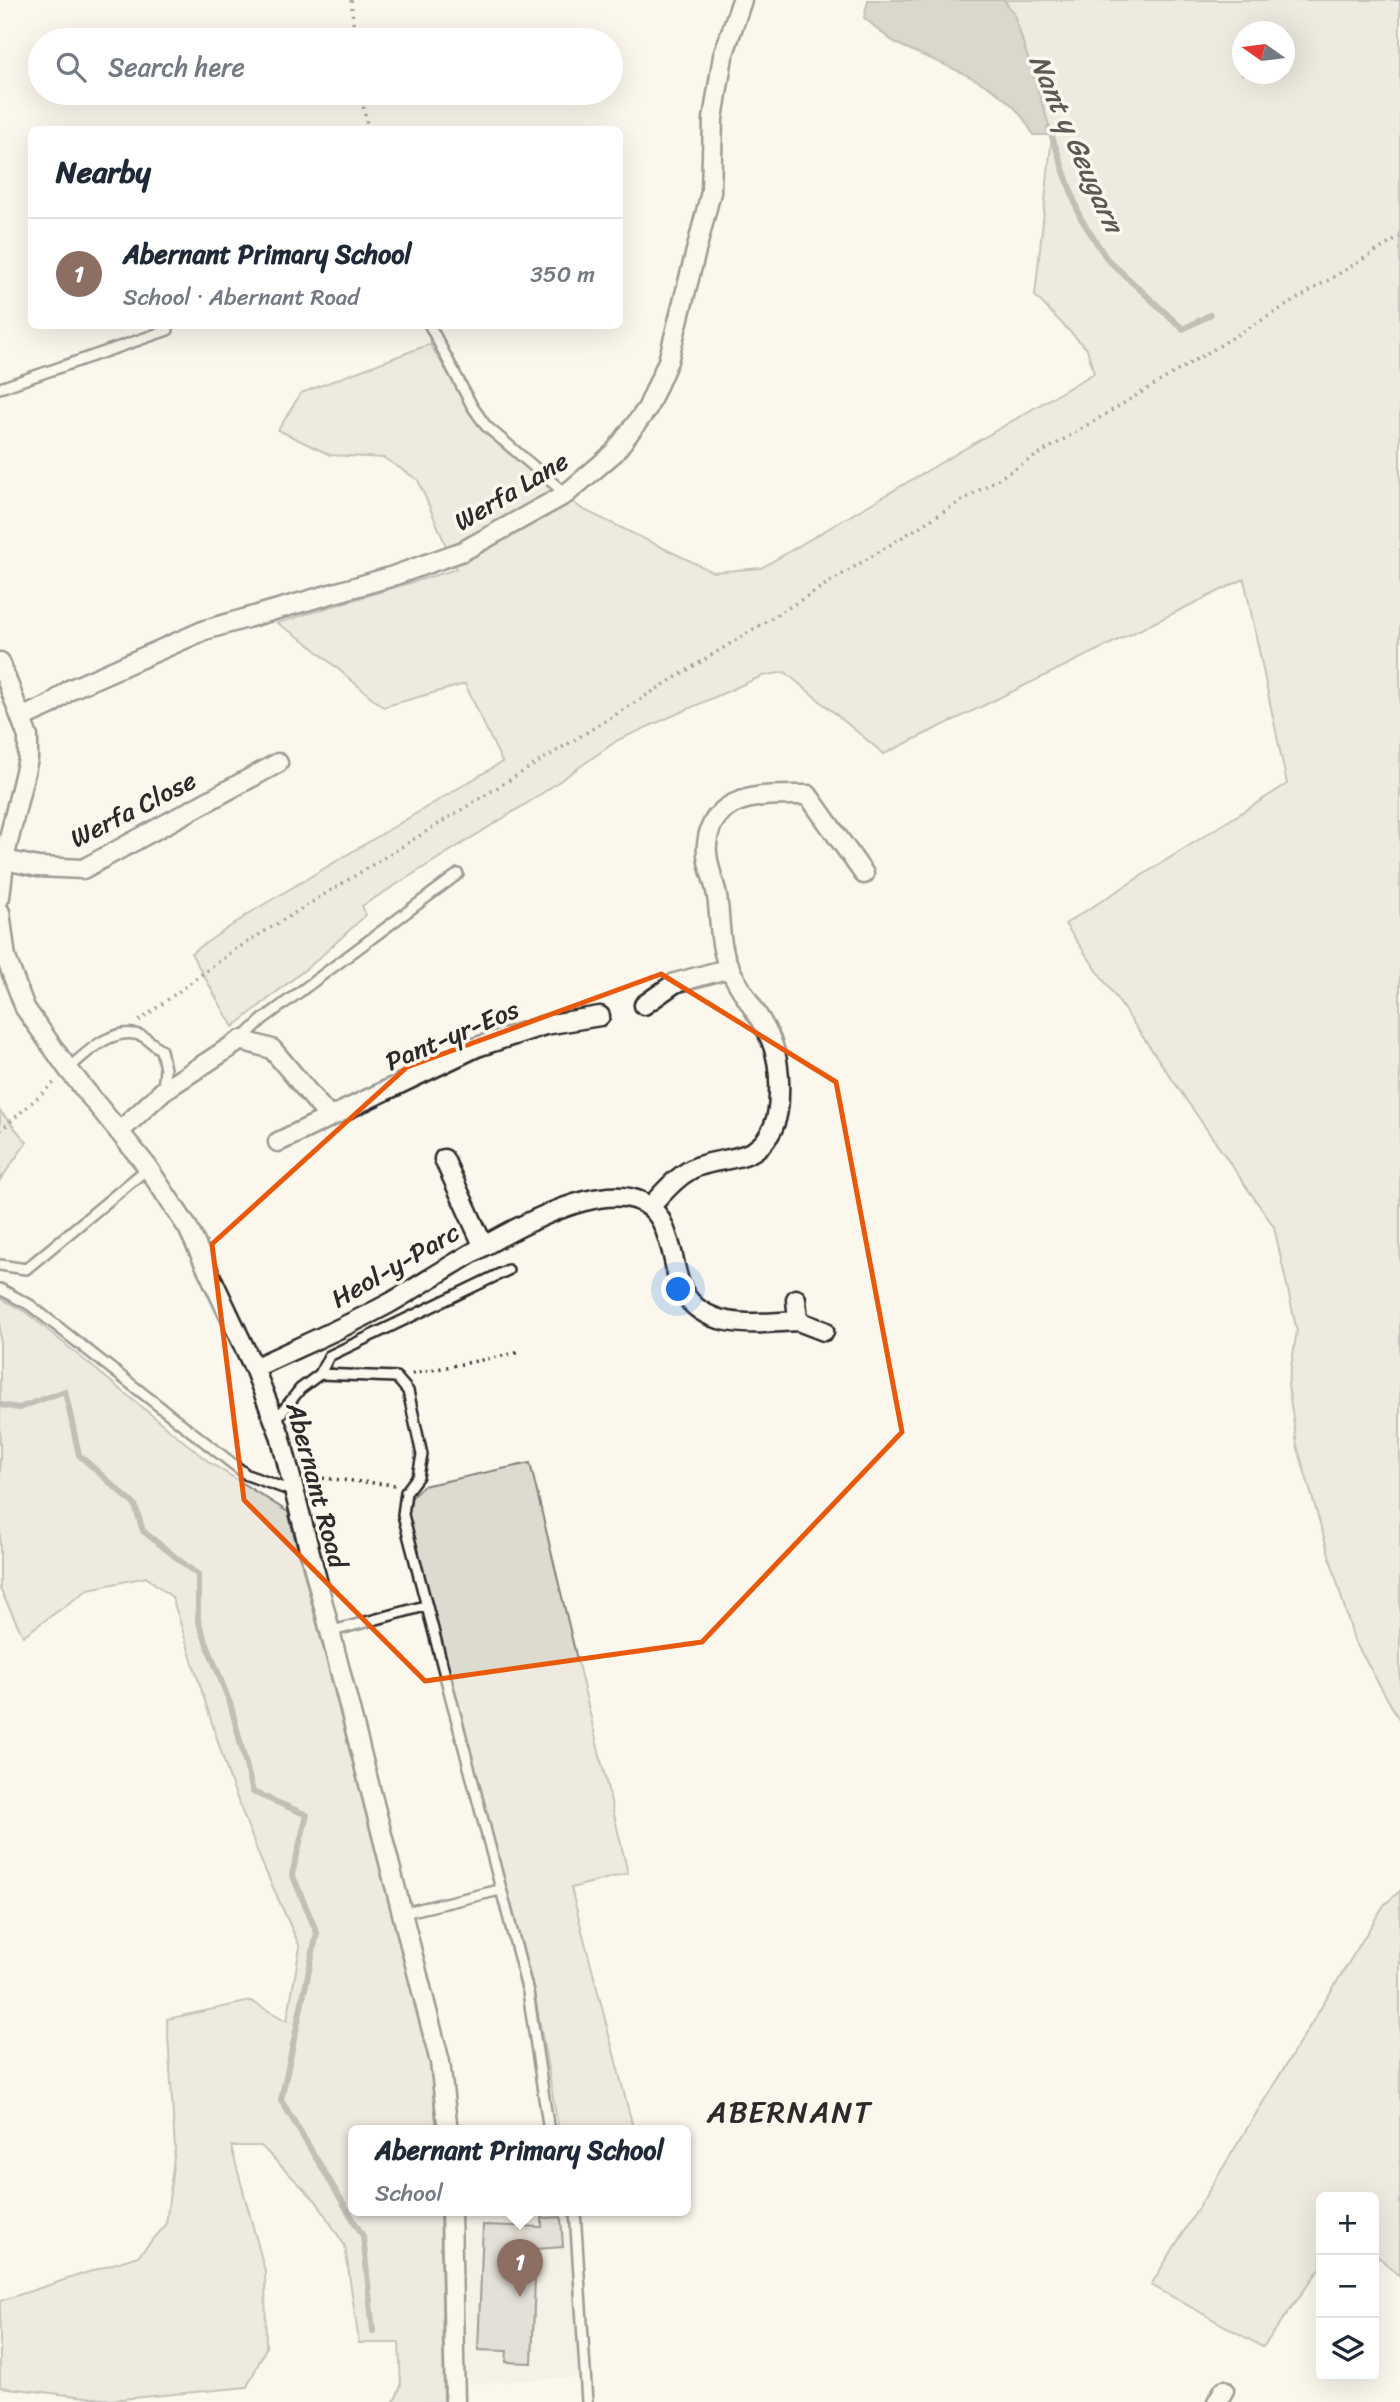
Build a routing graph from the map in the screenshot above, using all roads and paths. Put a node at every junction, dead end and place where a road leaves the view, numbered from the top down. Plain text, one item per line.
1 (351, 0) edge
2 (742, 0) edge
3 (354, 28) edge
4 (363, 105) edge
5 (367, 126) edge
6 (1400, 237) edge
7 (432, 329) edge
8 (167, 330) dead end
9 (0, 388) edge
10 (566, 494) junction
11 (0, 662) edge
12 (23, 717) junction
13 (278, 763) dead end
14 (5, 860) junction
15 (458, 874) dead end
16 (864, 874) dead end
17 (0, 897) edge
18 (0, 912) edge
19 (730, 968) junction
20 (644, 1005) dead end
21 (600, 1016) dead end
22 (121, 1035) junction
23 (241, 1040) junction
24 (68, 1069) junction
25 (163, 1091) junction
26 (329, 1117) junction
27 (0, 1131) edge
28 (119, 1132) junction
29 (278, 1142) dead end
30 (444, 1159) dead end
31 (148, 1168) junction
32 (650, 1207) junction
33 (483, 1245) junction
34 (0, 1265) edge
35 (508, 1270) dead end
36 (0, 1289) edge
37 (796, 1299) dead end
38 (799, 1321) junction
39 (824, 1331) dead end
40 (521, 1352) dead end
41 (254, 1368) junction
42 (320, 1374) junction
43 (396, 1377) junction
44 (275, 1421) junction
45 (292, 1490) junction
46 (406, 1492) junction
47 (425, 1606) junction
48 (330, 1632) junction
49 (500, 1890) junction
50 (403, 1913) junction
51 (447, 2125) edge
52 (549, 2125) edge
53 (451, 2216) edge
54 (575, 2216) edge
55 (456, 2402) edge
56 (587, 2402) edge

1 - 3 path
2 - 10 street, Werfa Lane
4 - 5 path
6 - 22 path
7 - 10 lane
8 - 9 lane
10 - 12 street, Werfa Lane
11 - 12 street
12 - 14 street
13 - 14 street, Werfa Close
14 - 17 street
15 - 23 lane
16 - 19 street
18 - 24 street, Abernant Road
19 - 20 street
19 - 32 street
21 - 26 street, Pant-yr-Eos
22 - 24 lane
22 - 25 lane
23 - 25 street
23 - 26 street
24 - 27 path
24 - 28 street, Abernant Road
25 - 28 street
26 - 29 street, Pant-yr-Eos
28 - 31 street, Abernant Road
30 - 33 street
31 - 34 lane
31 - 41 street, Abernant Road
32 - 33 street, Heol-y-Parc
32 - 38 street
33 - 41 street, Heol-y-Parc
35 - 42 lane
36 - 45 lane
37 - 38 street
38 - 39 street
40 - 43 path
41 - 44 street, Abernant Road
42 - 43 lane
42 - 44 lane
43 - 46 lane
44 - 45 street, Abernant Road
45 - 46 path
45 - 48 street, Abernant Road
46 - 47 lane
47 - 48 lane
47 - 49 lane
48 - 50 street, Abernant Road
49 - 50 lane
49 - 52 lane
50 - 51 street, Abernant Road
53 - 55 street
54 - 56 lane

